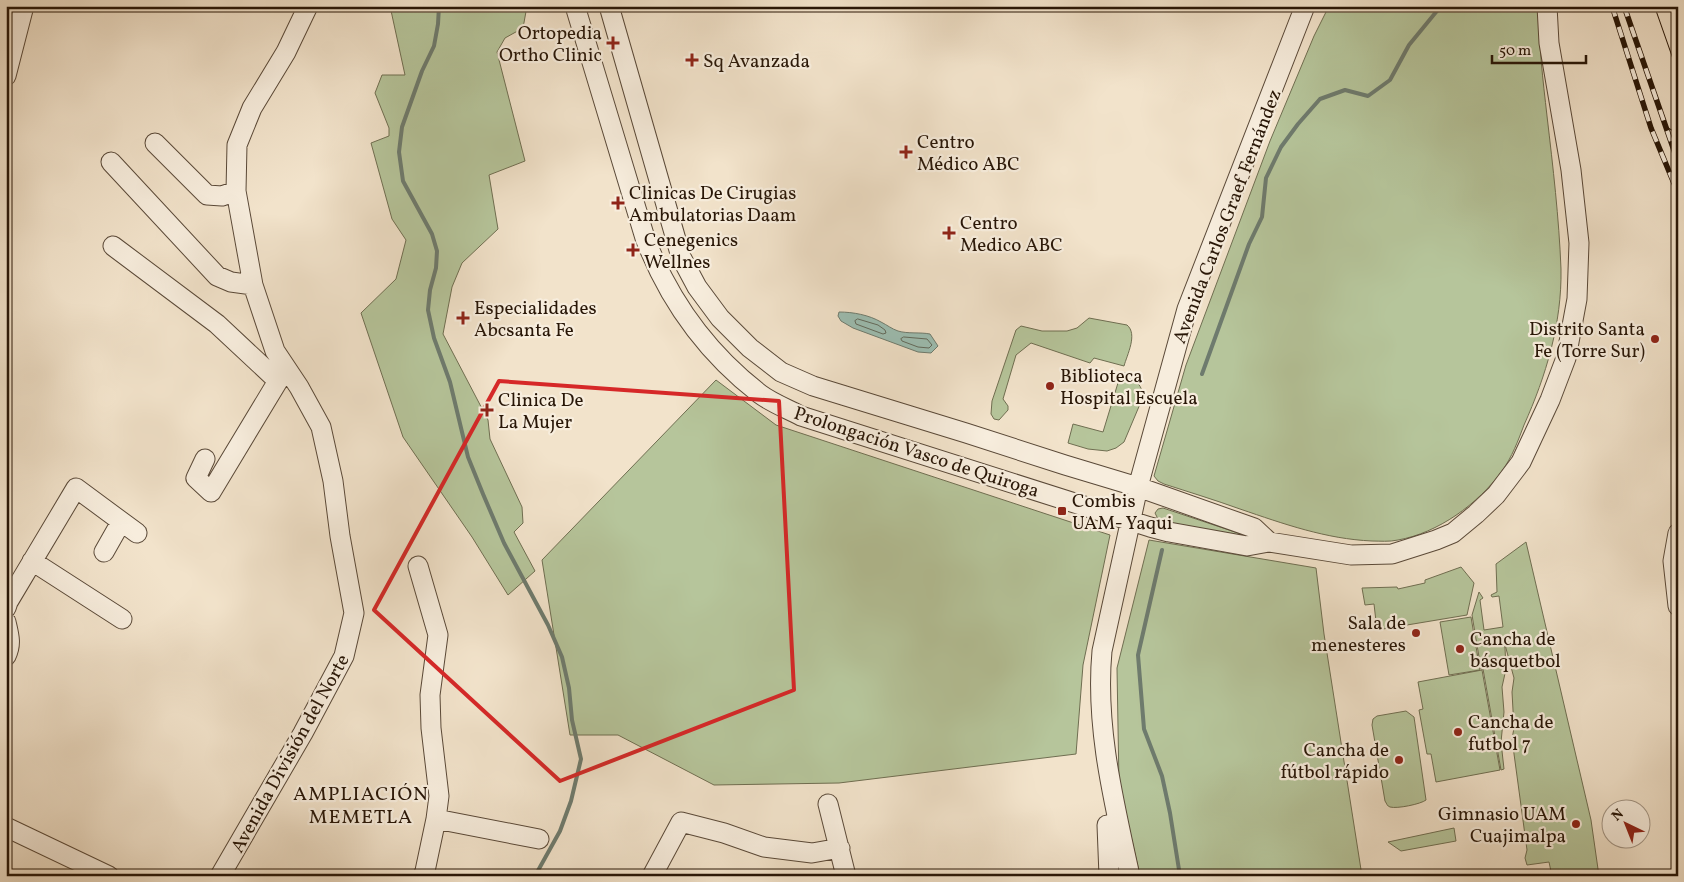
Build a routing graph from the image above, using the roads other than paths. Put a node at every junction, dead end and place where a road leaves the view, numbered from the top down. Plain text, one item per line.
1 (24, 6) edge
2 (308, 6) edge
3 (575, 6) edge
4 (609, 6) edge
5 (1306, 6) edge
6 (1547, 6) edge
7 (1638, 6) edge
8 (9, 49) edge
9 (6, 76) edge
10 (1678, 118) edge
11 (155, 143) dead end
12 (111, 162) dead end
13 (236, 191) junction
14 (113, 246) dead end
15 (253, 284) junction
16 (282, 374) junction
17 (205, 458) dead end
18 (1138, 487) junction
19 (1130, 521) junction
20 (122, 522) junction
21 (1678, 532) edge
22 (137, 533) dead end
23 (1269, 542) junction
24 (104, 552) dead end
25 (32, 561) junction
26 (418, 566) dead end
27 (1678, 606) edge
28 (6, 608) edge
29 (122, 619) dead end
30 (6, 622) edge
31 (6, 656) edge
32 (828, 804) dead end
33 (436, 820) junction
34 (1107, 825) dead end
35 (6, 827) edge
36 (539, 839) dead end
37 (840, 848) junction
38 (429, 874) edge
39 (109, 876) edge
40 (220, 876) edge
41 (652, 876) edge
42 (846, 876) edge
43 (1109, 876) edge
44 (1130, 876) edge

1 - 8 street
2 - 13 street, Avenida División del Norte
3 - 19 street, Prolongación Vasco de Quiroga
4 - 18 street, Prolongación Vasco de Quiroga
5 - 18 street, Avenida Carlos Graef Fernández
6 - 23 street, Prolongación Vasco de Quiroga
7 - 10 highway
8 - 9 street
11 - 13 street
12 - 15 street
13 - 15 street, Avenida División del Norte
14 - 16 street
15 - 16 street, Avenida División del Norte
16 - 17 street
16 - 40 street, Avenida División del Norte
18 - 19 street, Avenida Carlos Graef Fernández
18 - 23 street, Prolongación Vasco de Quiroga
19 - 23 street, Prolongación Vasco de Quiroga
19 - 44 street, Avenida Carlos Graef Fernández
20 - 22 street
20 - 24 street
20 - 25 street
21 - 27 street
25 - 28 street
25 - 29 street
26 - 33 street
30 - 31 street
32 - 37 street
33 - 36 street
33 - 38 street
34 - 43 street
35 - 39 street
37 - 41 street
37 - 42 street

